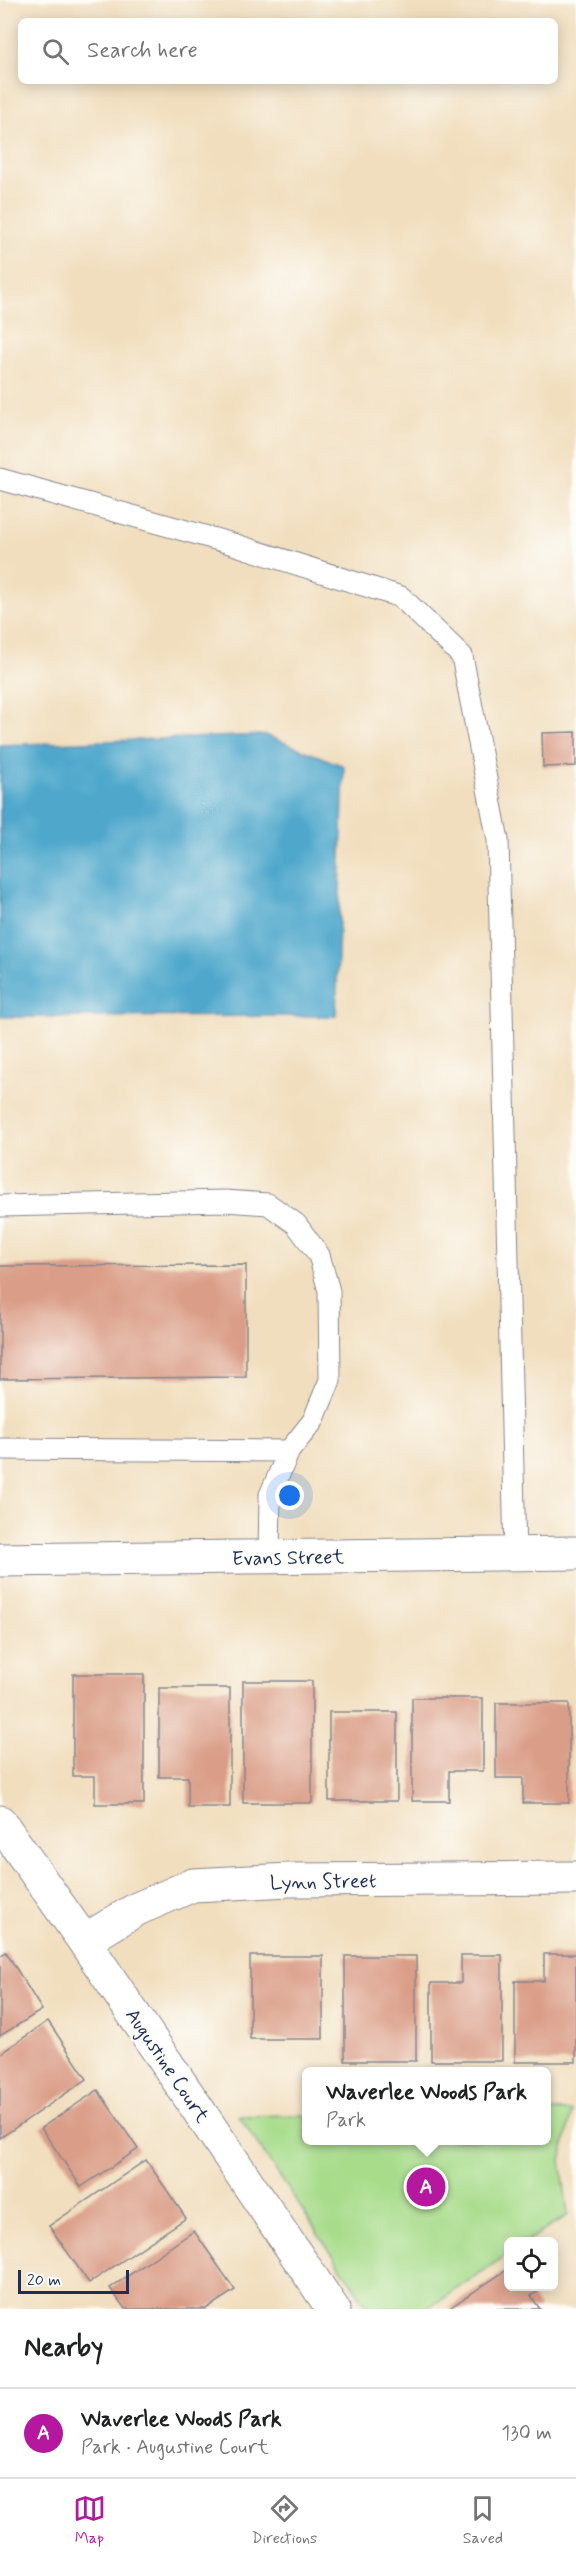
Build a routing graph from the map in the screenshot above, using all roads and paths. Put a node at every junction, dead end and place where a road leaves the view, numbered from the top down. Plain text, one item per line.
1 (0, 479) edge
2 (0, 1206) edge
3 (0, 1449) edge
4 (289, 1451) junction
5 (576, 1553) edge
6 (515, 1554) junction
7 (269, 1557) junction
8 (0, 1560) edge
9 (0, 1822) edge
10 (576, 1878) edge
11 (84, 1941) junction
12 (333, 2309) edge

1 - 6 lane
2 - 4 lane
3 - 4 lane
4 - 7 lane
5 - 6 street, Evans Street
6 - 7 street, Evans Street
7 - 8 street, Evans Street
9 - 11 street, Augustine Court
10 - 11 street, Lynn Street
11 - 12 street, Augustine Court

